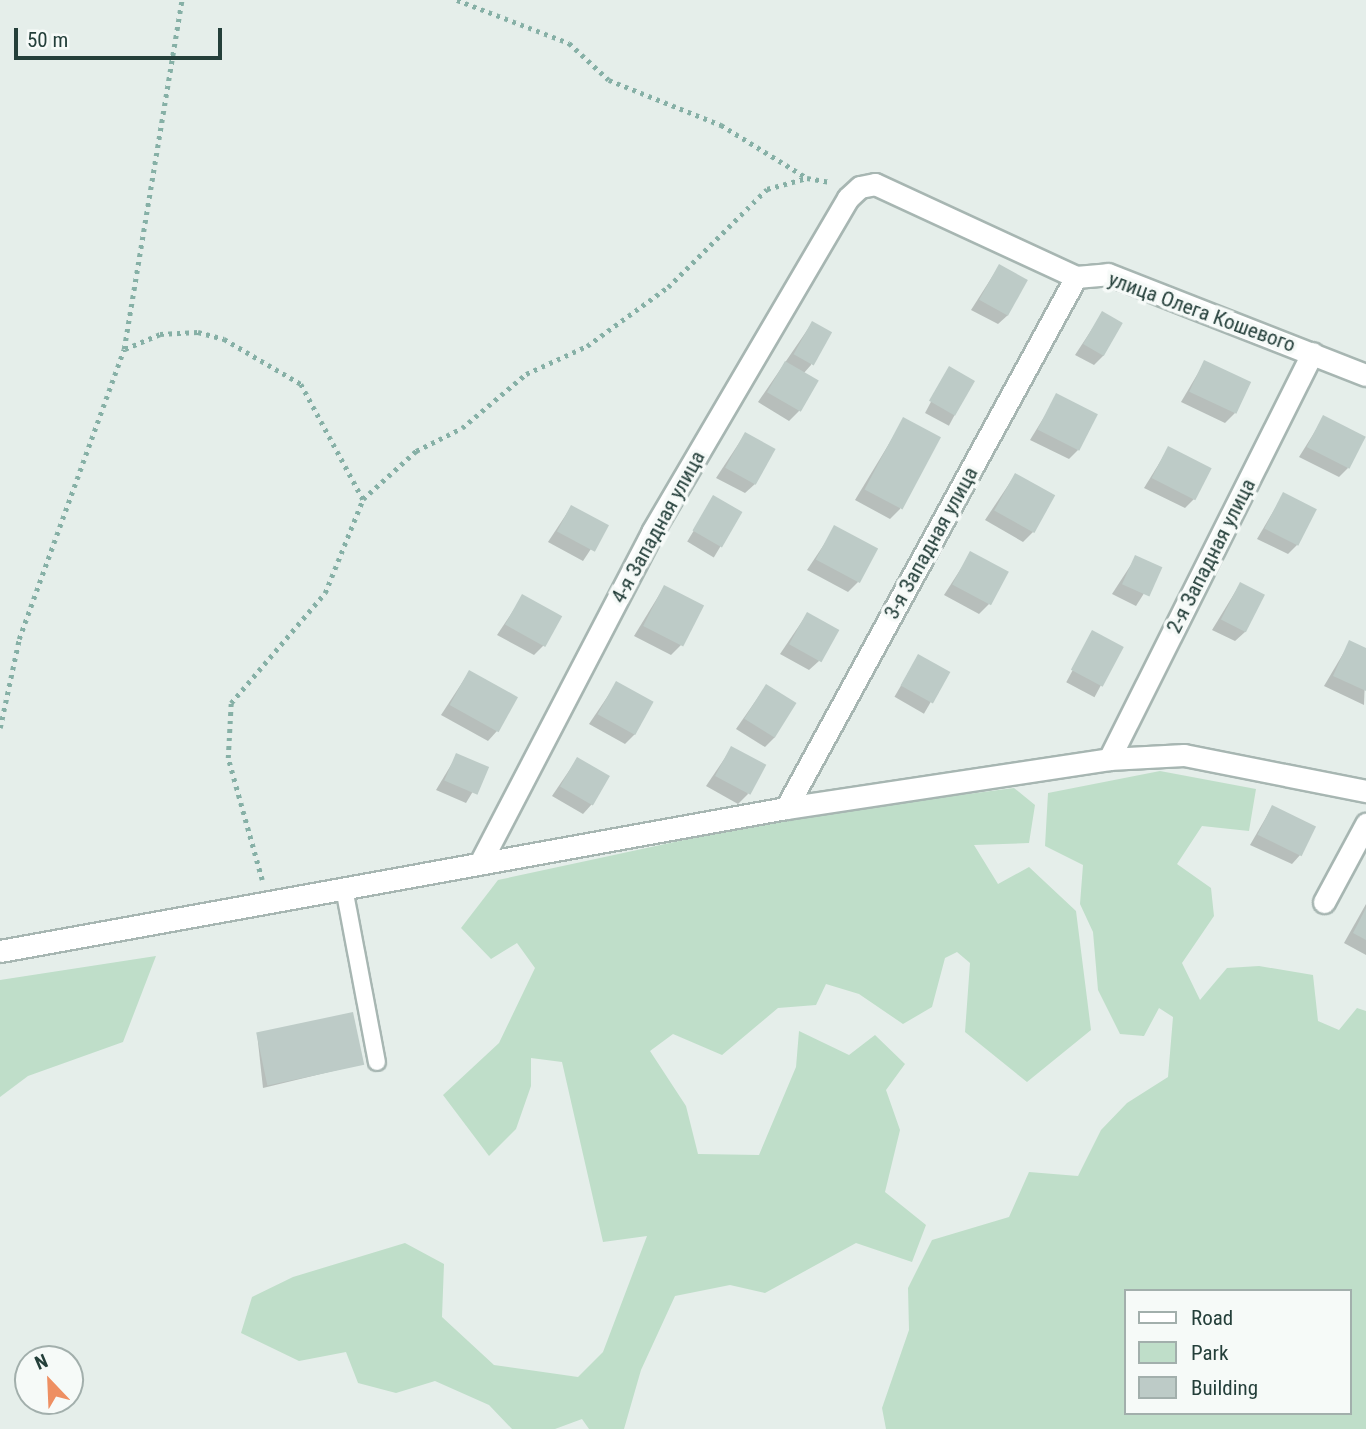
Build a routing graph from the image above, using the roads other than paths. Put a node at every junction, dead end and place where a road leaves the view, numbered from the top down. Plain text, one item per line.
1 (854, 192) joint
2 (1076, 277) junction
3 (1312, 353) junction
4 (1366, 375) edge
5 (1109, 759) junction
6 (1366, 792) edge
7 (786, 808) junction
8 (1366, 824) edge
9 (480, 863) junction
10 (344, 887) junction
11 (1324, 902) dead end
12 (0, 951) edge
13 (377, 1062) dead end

1 - 2 street, улица Олега Кошевого
1 - 9 street, 4-я Западная улица
2 - 3 street, улица Олега Кошевого
2 - 7 street, 3-я Западная улица
3 - 4 street, улица Олега Кошевого
3 - 5 street, 2-я Западная улица
5 - 6 street
5 - 7 street
7 - 9 street
8 - 11 street
9 - 10 street
10 - 12 street
10 - 13 lane

